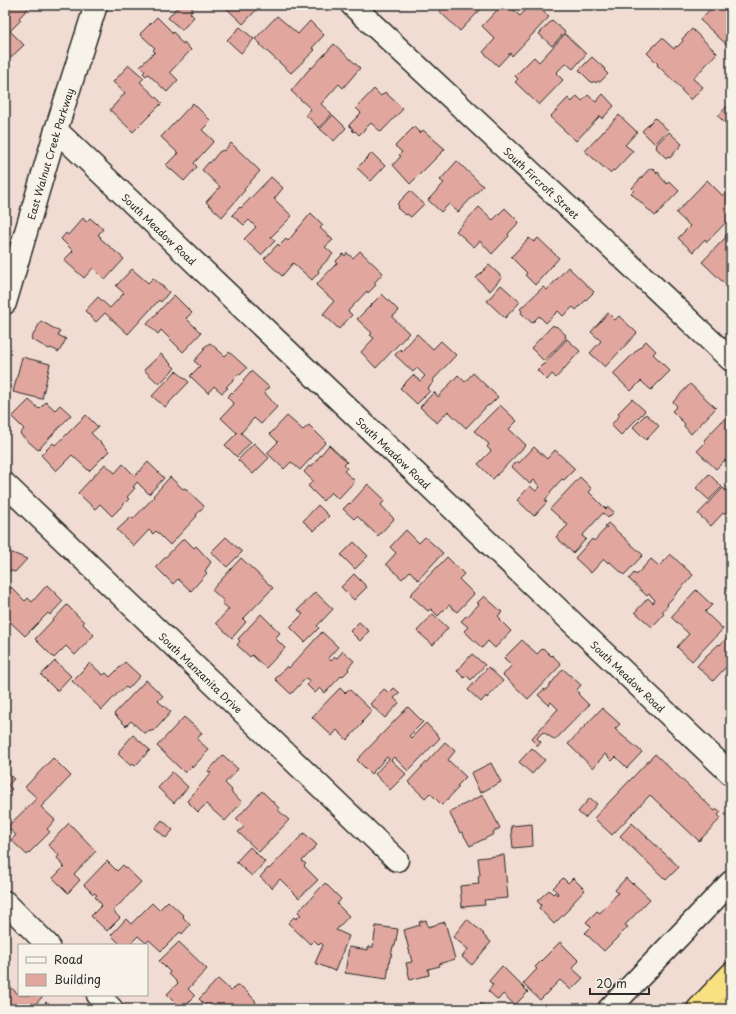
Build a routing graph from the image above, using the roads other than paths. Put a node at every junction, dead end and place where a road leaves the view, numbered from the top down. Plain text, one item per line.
1 (96, 5) edge
2 (352, 5) edge
3 (56, 130) junction
4 (5, 303) edge
5 (731, 360) edge
6 (5, 484) edge
7 (731, 774) edge
8 (397, 860) dead end
9 (731, 882) edge
10 (5, 902) edge
11 (47, 944) edge
12 (731, 974) edge
13 (99, 996) edge
14 (731, 1006) edge
15 (112, 1009) edge
16 (609, 1009) edge
17 (698, 1009) edge
18 (728, 1009) edge

1 - 3 street, East Walnut Creek Parkway
2 - 5 street, South Fircroft Street
3 - 4 street, East Walnut Creek Parkway
3 - 7 street, South Meadow Road
6 - 8 street, South Manzanita Drive
9 - 16 street
10 - 11 street
12 - 17 highway
13 - 15 street
14 - 18 highway

